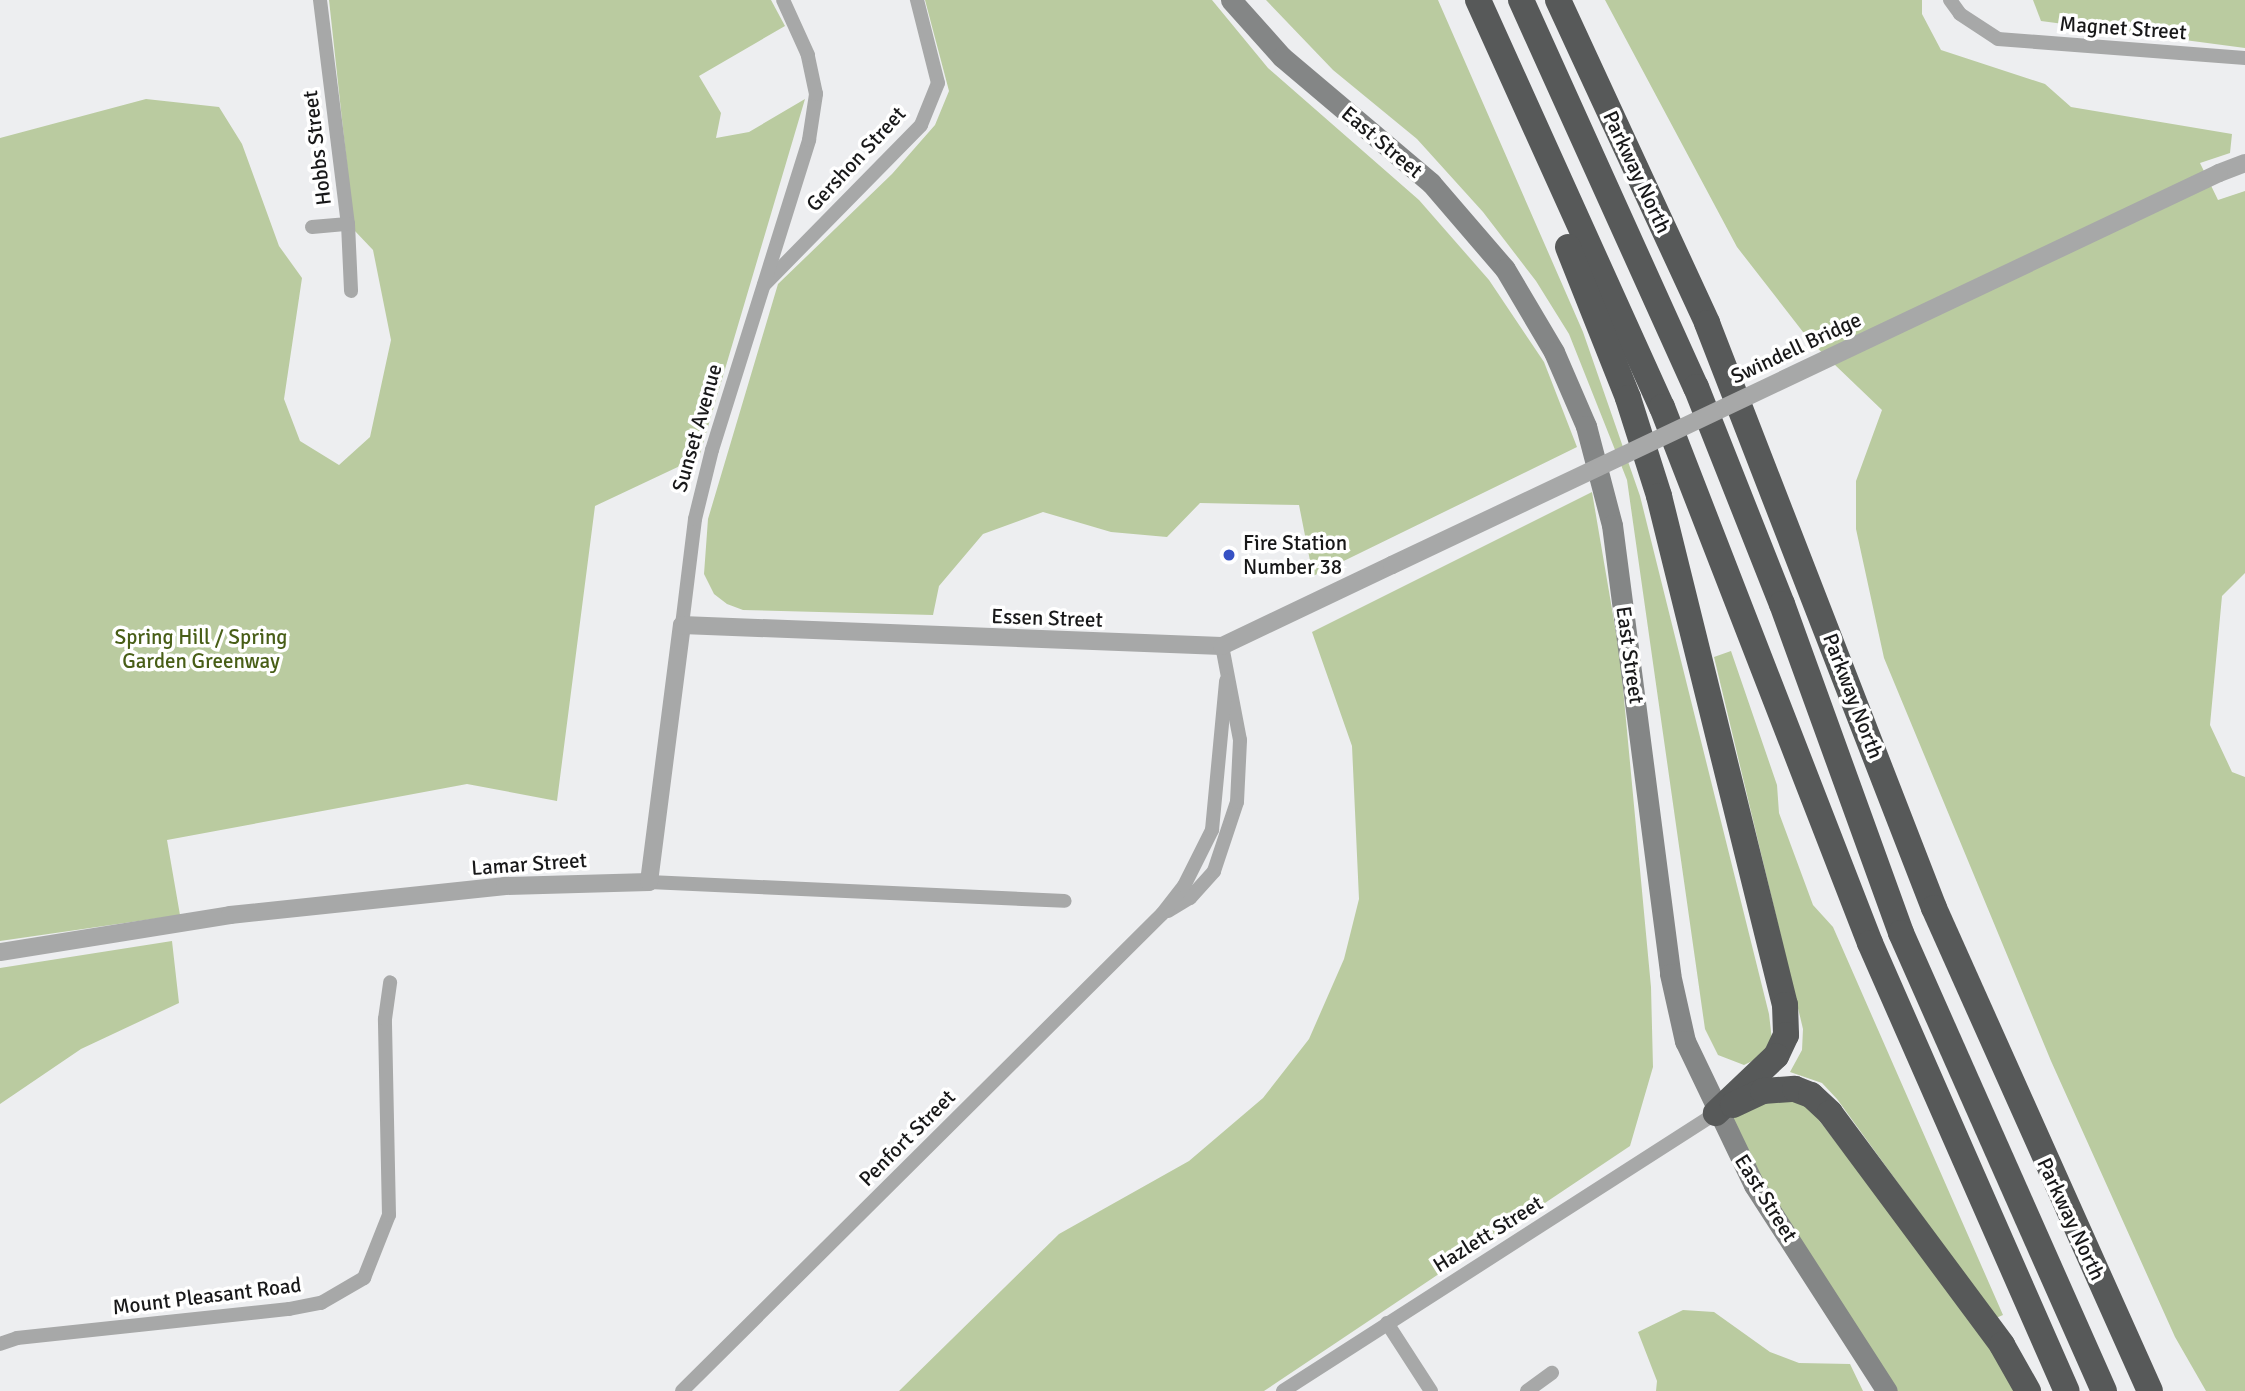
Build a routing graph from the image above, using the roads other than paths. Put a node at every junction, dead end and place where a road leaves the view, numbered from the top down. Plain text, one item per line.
1 (320, 0) edge
2 (783, 0) edge
3 (917, 0) edge
4 (1231, 0) edge
5 (1478, 0) edge
6 (1521, 0) edge
7 (1558, 0) edge
8 (1950, 0) edge
9 (2245, 58) edge
10 (1524, 109) junction
11 (2245, 163) edge
12 (348, 223) junction
13 (312, 227) dead end
14 (762, 287) junction
15 (351, 291) dead end
16 (1392, 565) joint
17 (682, 625) junction
18 (1222, 646) junction
19 (1226, 681) junction
20 (649, 882) junction
21 (1065, 901) dead end
22 (1162, 914) junction
23 (0, 952) edge
24 (390, 982) dead end
25 (1716, 1113) junction
26 (1387, 1323) junction
27 (0, 1344) edge
28 (1552, 1373) dead end
29 (682, 1391) edge
30 (1283, 1391) edge
31 (1431, 1391) edge
32 (1527, 1391) edge
33 (1887, 1391) edge
34 (2028, 1391) edge
35 (2067, 1391) edge
36 (2105, 1391) edge
37 (2150, 1391) edge

1 - 12 street, Hobbs Street
2 - 14 street, Sunset Avenue
3 - 14 street, Gershon Street
4 - 25 main road, East Street
5 - 10 highway
6 - 36 highway
7 - 37 highway, Parkway North
8 - 9 street, Magnet Street
10 - 25 highway
10 - 35 highway
11 - 16 street, Swindell Bridge, bridge
12 - 13 street
12 - 15 street, Hobbs Street
14 - 17 street, Sunset Avenue
16 - 18 street, Essen Street
17 - 18 street, Essen Street
17 - 20 street, Sunset Avenue
18 - 19 street, Penfort Street
19 - 22 street, Penfort Street
19 - 22 street, Penfort Street
20 - 21 street, Lamar Street
20 - 23 street, Lamar Street
22 - 29 street, Penfort Street
24 - 27 street, Mount Pleasant Road
25 - 26 street, Hazlett Street
25 - 33 main road, East Street
25 - 34 highway
26 - 30 street, Hazlett Street
26 - 31 street
28 - 32 street

